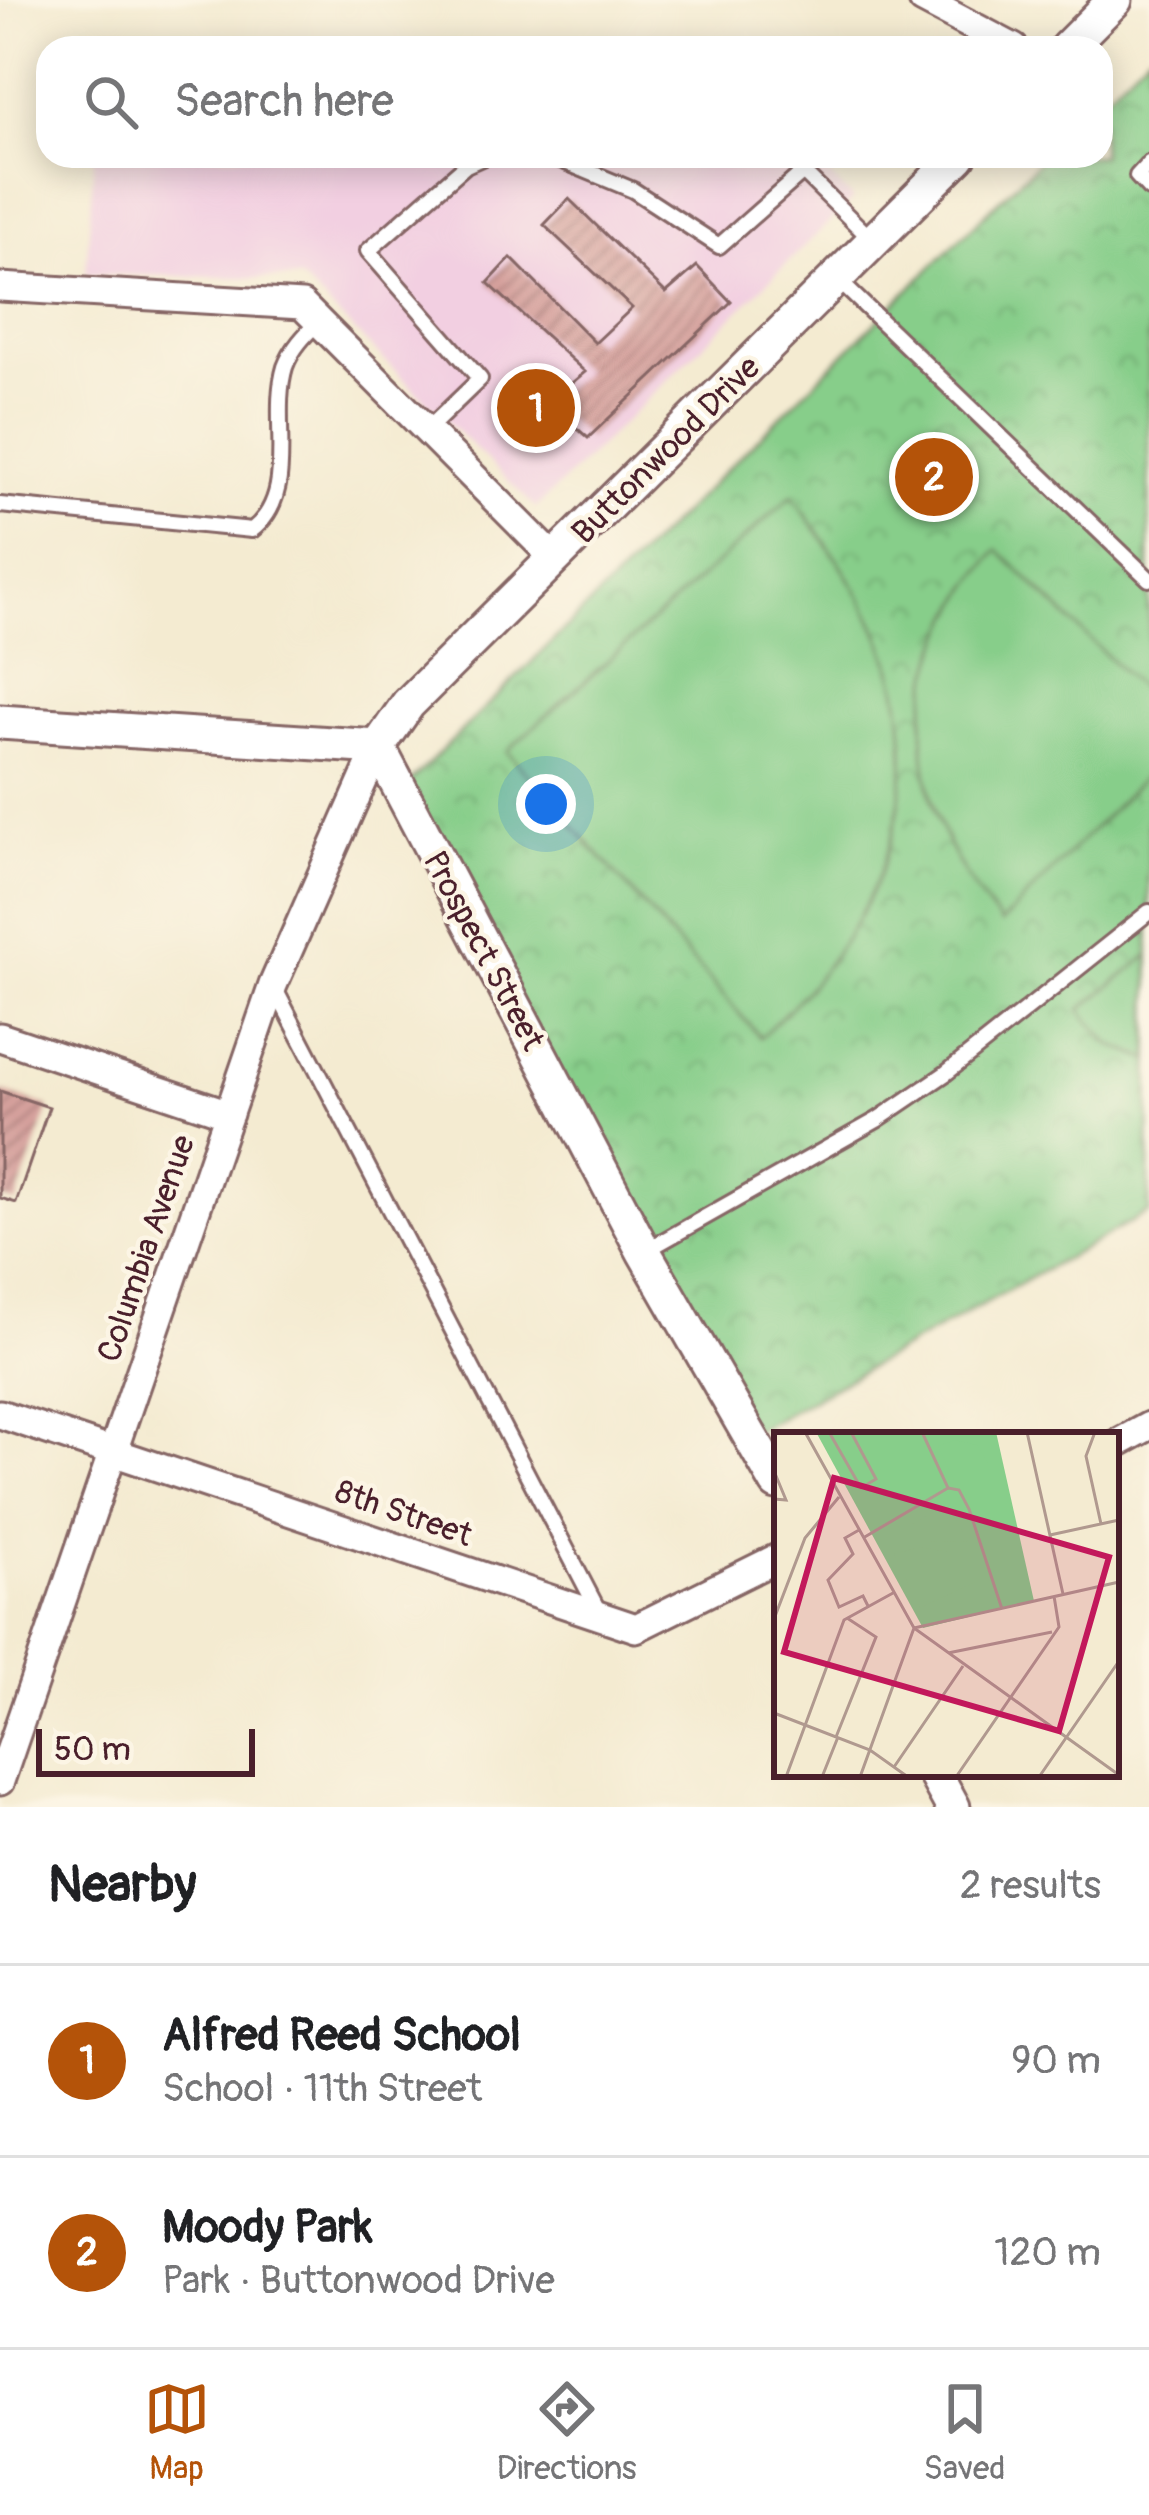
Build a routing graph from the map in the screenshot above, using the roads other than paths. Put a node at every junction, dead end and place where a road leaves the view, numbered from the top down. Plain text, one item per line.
1 (923, 0) edge
2 (1115, 0) edge
3 (991, 36) edge
4 (1079, 36) edge
5 (1149, 163) edge
6 (461, 168) edge
7 (580, 168) edge
8 (947, 168) edge
9 (1149, 189) edge
10 (873, 241) junction
11 (836, 278) junction
12 (0, 287) edge
13 (319, 321) junction
14 (427, 430) junction
15 (0, 505) edge
16 (554, 558) junction
17 (1149, 579) edge
18 (0, 722) edge
19 (378, 747) junction
20 (1149, 912) edge
21 (273, 985) junction
22 (0, 1037) edge
23 (229, 1114) junction
24 (644, 1252) junction
25 (0, 1414) edge
26 (1149, 1426) edge
27 (1119, 1442) edge
28 (113, 1452) junction
29 (774, 1478) edge
30 (774, 1559) edge
31 (601, 1616) junction
32 (937, 1777) edge
33 (0, 1780) edge
34 (953, 1807) edge

1 - 3 street
2 - 4 street
5 - 9 lane
6 - 14 lane
7 - 10 lane
8 - 10 street, Buttonwood Drive
10 - 11 street, Buttonwood Drive
11 - 16 street, Buttonwood Drive
11 - 17 lane
12 - 13 street
13 - 14 street
13 - 15 lane
14 - 16 street
16 - 19 street, Buttonwood Drive
18 - 19 street
19 - 21 street, Columbia Avenue
19 - 24 street, Prospect Street
20 - 24 lane
21 - 23 street, Columbia Avenue
21 - 31 lane
22 - 23 street
23 - 28 street, Columbia Avenue
24 - 29 street, Prospect Street
25 - 28 street, 8th Street
26 - 27 street
28 - 31 street, 8th Street
28 - 33 street, Columbia Avenue
30 - 31 street, 8th Street
32 - 34 street

